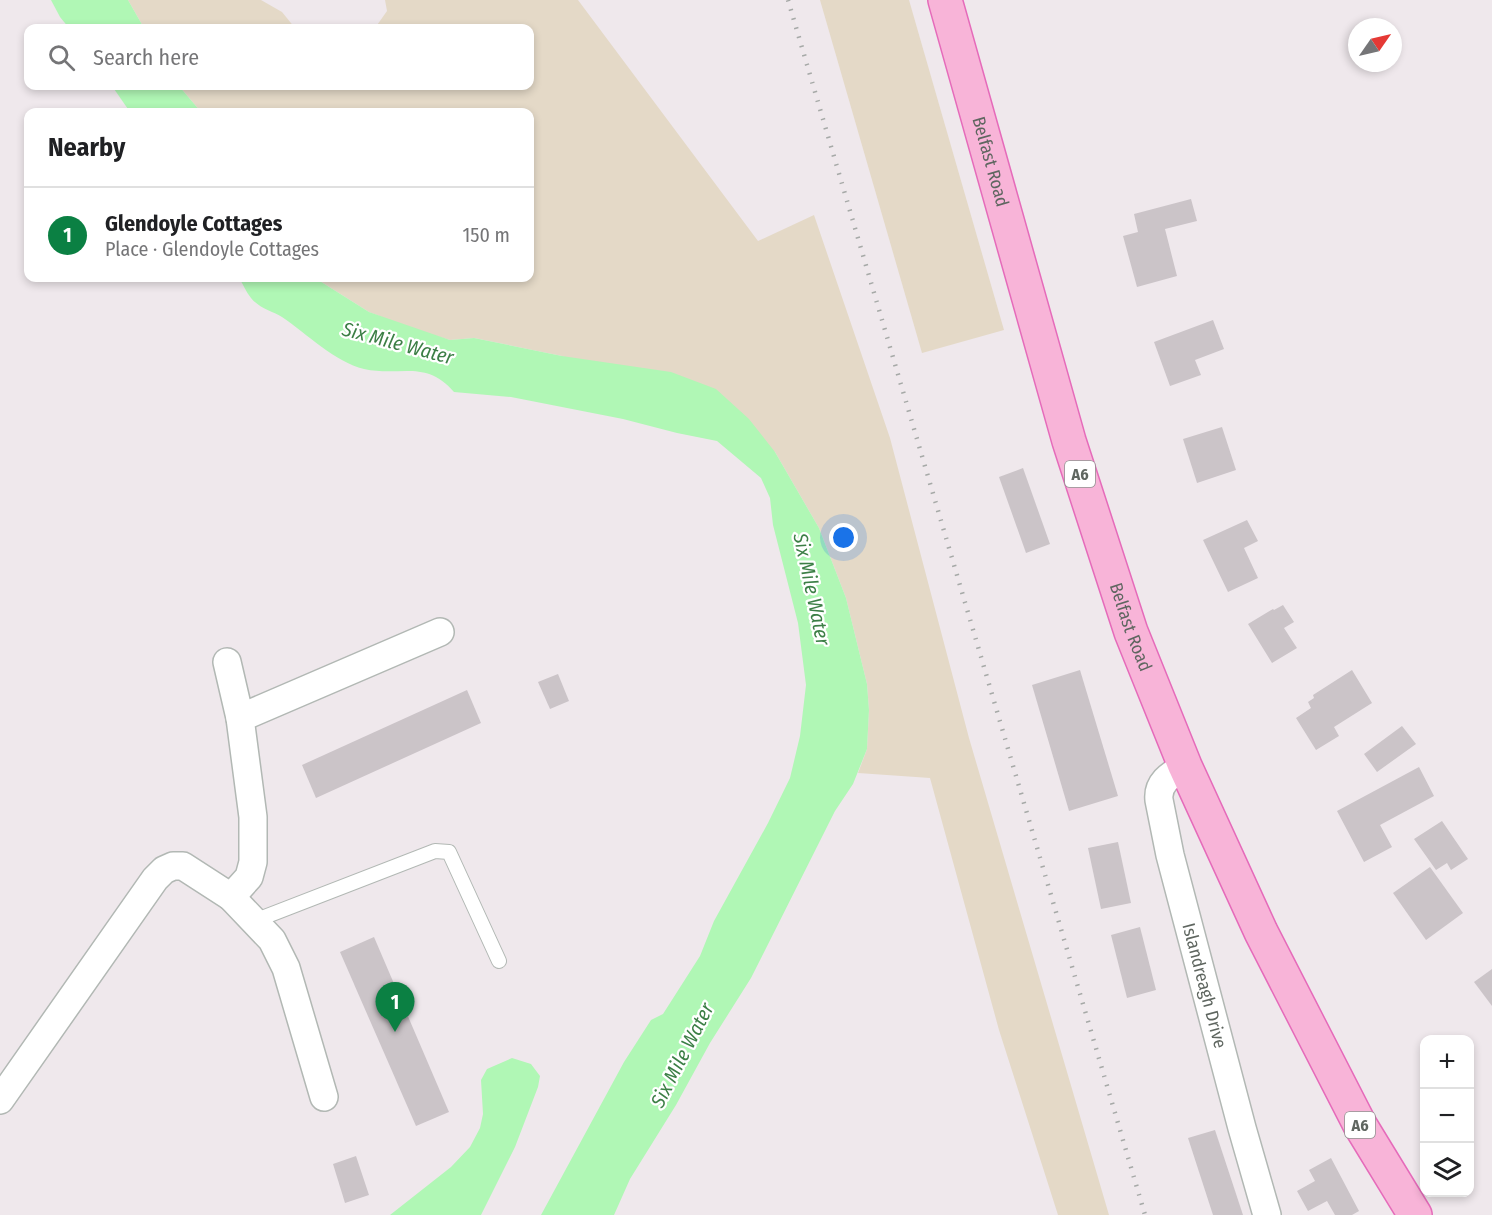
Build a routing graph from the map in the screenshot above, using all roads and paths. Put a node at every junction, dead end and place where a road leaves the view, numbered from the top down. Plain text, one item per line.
1 (945, 0) edge
2 (440, 632) dead end
3 (227, 662) dead end
4 (240, 718) junction
5 (1185, 766) junction
6 (231, 897) junction
7 (254, 921) junction
8 (500, 961) dead end
9 (324, 1097) dead end
10 (0, 1100) edge
11 (1267, 1215) edge
12 (1415, 1215) edge

1 - 5 main road, Belfast Road / A6
2 - 4 street
3 - 4 street
4 - 6 street
5 - 11 street, Islandreagh Drive
5 - 12 main road, Belfast Road / A6
6 - 7 street
6 - 10 street
7 - 8 lane
7 - 9 street

